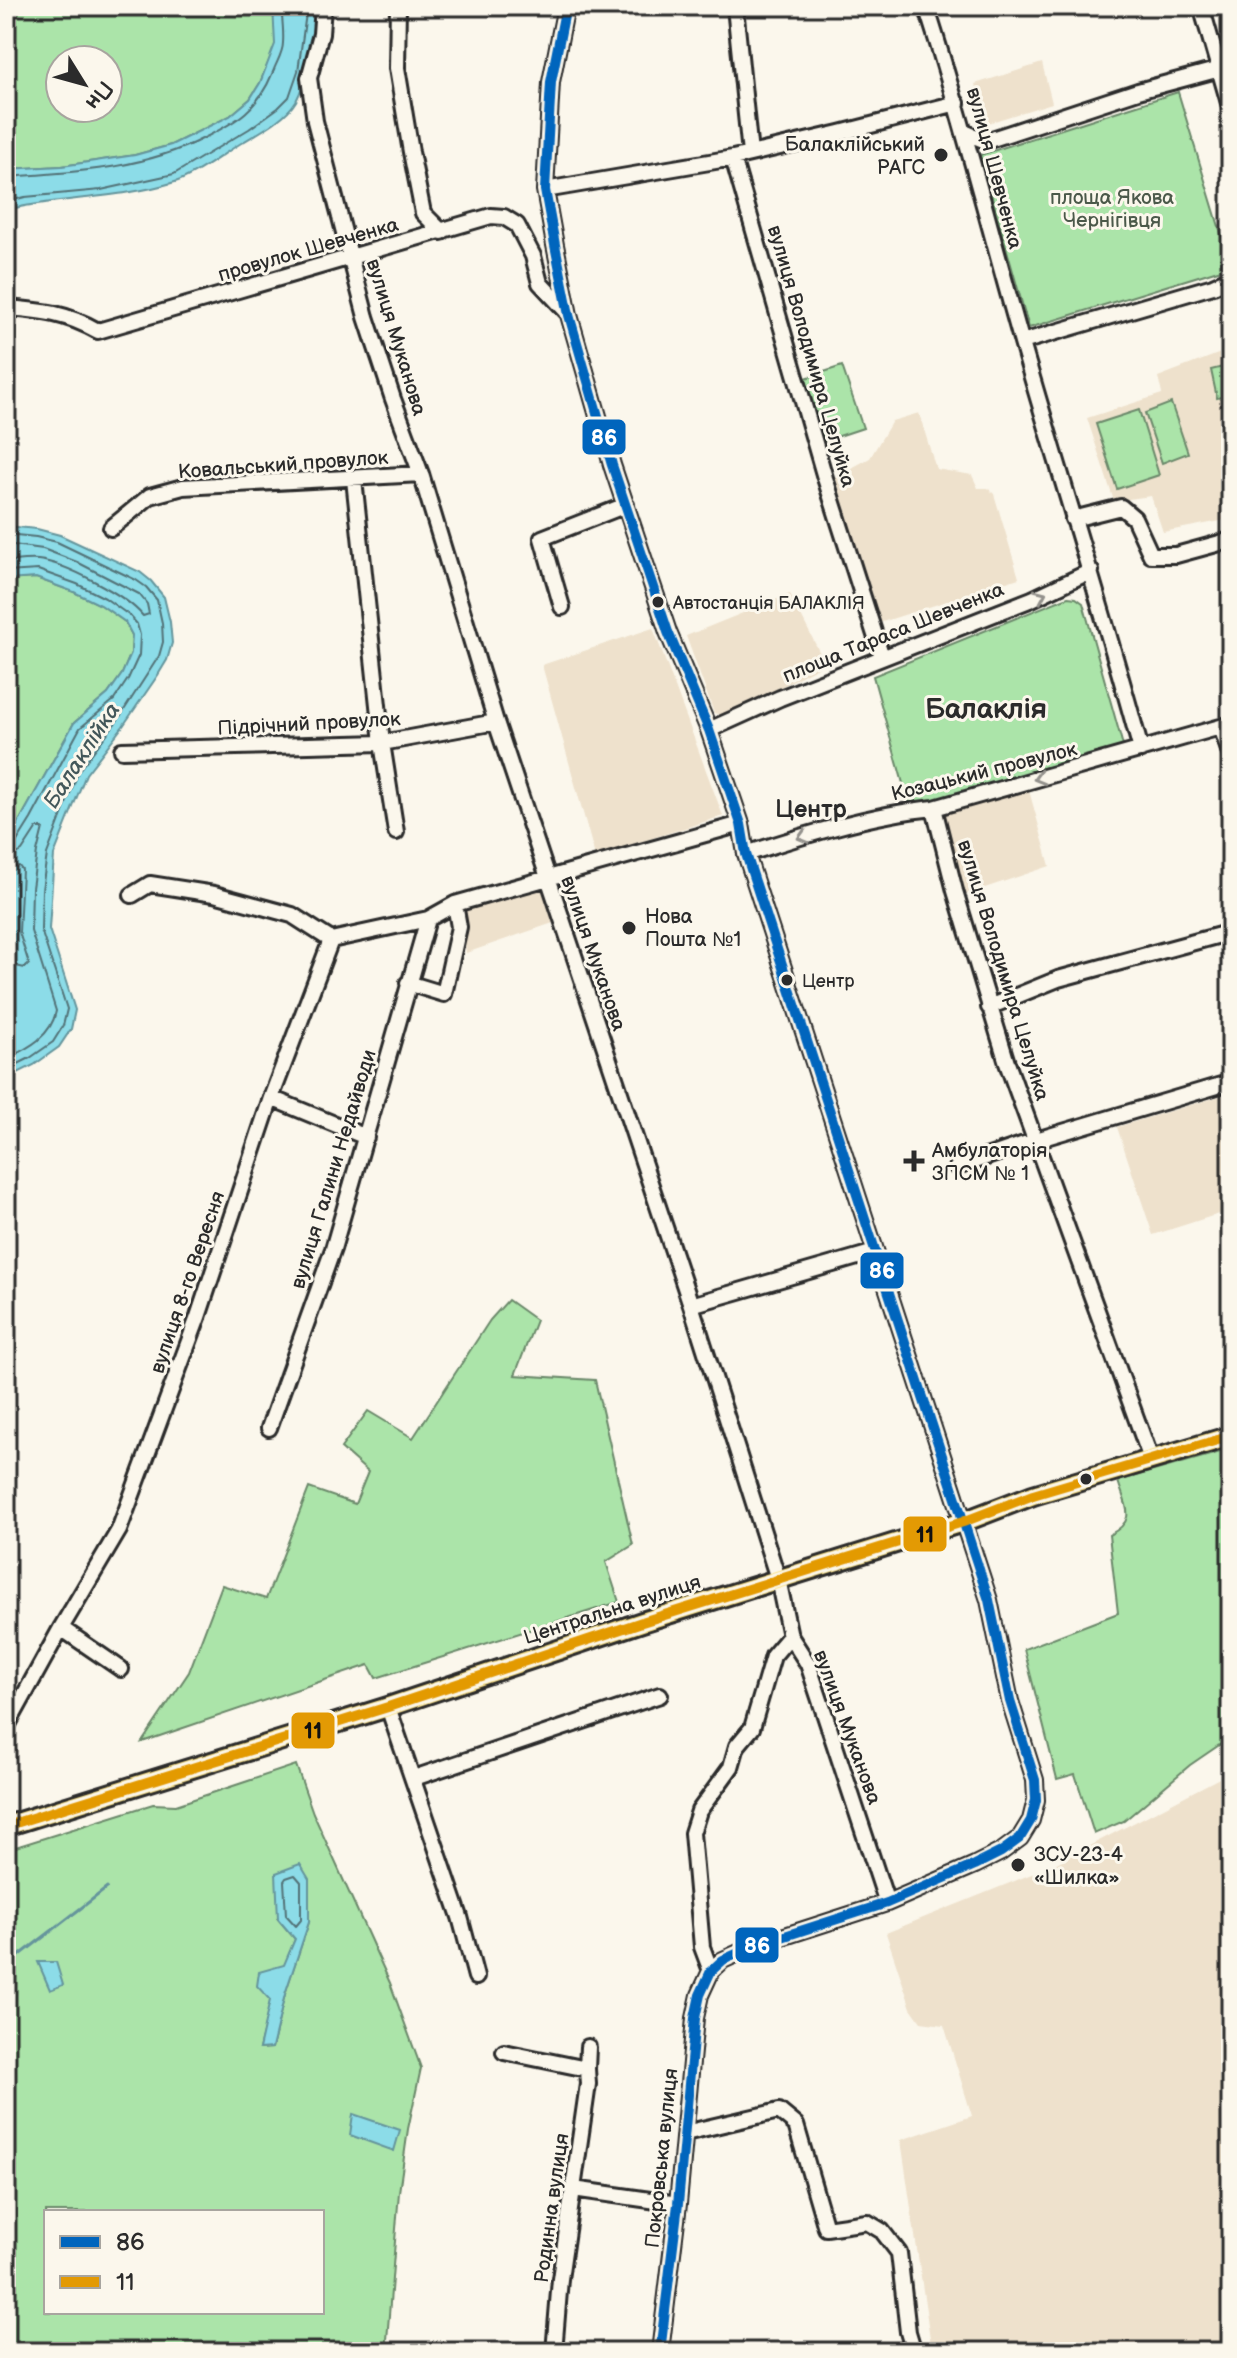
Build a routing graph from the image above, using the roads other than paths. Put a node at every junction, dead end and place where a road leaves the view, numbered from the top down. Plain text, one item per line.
1 (323, 6) edge
2 (398, 6) edge
3 (566, 6) edge
4 (926, 6) edge
5 (1201, 6) edge
6 (735, 7) edge
7 (1225, 68) edge
8 (957, 103) junction
9 (1231, 110) edge
10 (964, 132) junction
11 (750, 154) junction
12 (733, 158) junction
13 (545, 190) junction
14 (442, 232) junction
15 (352, 258) junction
16 (1231, 278) edge
17 (8, 308) edge
18 (569, 315) junction
19 (1022, 342) junction
20 (421, 474) junction
21 (354, 479) junction
22 (626, 505) junction
23 (1073, 519) junction
24 (111, 528) dead end
25 (1231, 540) edge
26 (1091, 571) junction
27 (562, 607) dead end
28 (882, 657) junction
29 (496, 722) junction
30 (1226, 726) edge
31 (709, 730) junction
32 (382, 743) junction
33 (122, 750) dead end
34 (1141, 750) junction
35 (1231, 756) edge
36 (934, 808) junction
37 (741, 824) junction
38 (396, 832) dead end
39 (746, 854) junction
40 (548, 879) junction
41 (132, 895) dead end
42 (455, 904) junction
43 (428, 919) junction
44 (1231, 932) edge
45 (331, 940) junction
46 (408, 983) junction
47 (989, 1007) junction
48 (1231, 1082) edge
49 (271, 1098) junction
50 (366, 1137) junction
51 (1036, 1140) junction
52 (957, 1167) dead end
53 (875, 1252) junction
54 (691, 1305) junction
55 (269, 1428) dead end
56 (1231, 1436) edge
57 (1151, 1459) junction
58 (963, 1522) junction
59 (778, 1579) junction
60 (61, 1628) junction
61 (790, 1636) junction
62 (121, 1669) dead end
63 (660, 1695) dead end
64 (388, 1707) junction
65 (6, 1728) edge
66 (414, 1778) junction
67 (6, 1826) edge
68 (887, 1903) junction
69 (711, 1971) junction
70 (476, 1977) dead end
71 (588, 2047) dead end
72 (504, 2052) dead end
73 (587, 2069) junction
74 (685, 2133) junction
75 (573, 2189) junction
76 (678, 2204) junction
77 (554, 2352) edge
78 (660, 2352) edge
79 (914, 2352) edge

1 - 15 street, вулиця Муканова
2 - 14 street
3 - 13 street
4 - 8 street, вулиця Шевченка
5 - 7 street
6 - 11 street
7 - 9 street
7 - 10 street
8 - 10 street, вулиця Шевченка
8 - 11 street
10 - 19 street, вулиця Шевченка
11 - 12 street
12 - 13 street
12 - 28 street, вулиця Володимира Целуйка
13 - 18 street
14 - 15 street, провулок Шевченка
14 - 18 street, провулок Шевченка
15 - 17 street, провулок Шевченка
15 - 20 street, вулиця Муканова
16 - 19 street
18 - 22 street
19 - 23 street
20 - 21 street, Ковальський провулок
20 - 29 street, вулиця Муканова
21 - 24 street, Ковальський провулок
21 - 32 street
22 - 27 street
22 - 31 street
23 - 25 street
23 - 26 street
28 -> 26 street, площа Тараса Шевченка
26 - 34 street
28 - 31 street, площа Тараса Шевченка
29 - 32 street, Підрічний провулок
29 - 40 street, вулиця Муканова
30 - 34 street, Козацький провулок
30 - 35 street
31 - 37 street
32 - 33 street, Підрічний провулок
32 - 38 street
34 -> 36 street, Козацький провулок
36 -> 39 street, Козацький провулок
36 - 47 street, вулиця Володимира Целуйка
37 - 39 street
37 - 40 street
39 - 53 street
40 - 42 street
40 - 54 street, вулиця Муканова
41 - 45 street
42 - 43 street
42 - 46 street
43 - 45 street
43 - 46 street, вулиця Галини Недайводи
44 - 47 street
45 - 49 street, вулиця 8-го Вересня
46 - 50 street, вулиця Галини Недайводи
47 - 51 street, вулиця Володимира Целуйка
48 - 51 street
49 - 50 street
49 - 60 street, вулиця 8-го Вересня
50 - 55 street, вулиця Галини Недайводи
51 - 52 street
51 - 57 street, вулиця Володимира Целуйка
53 - 54 street
53 - 58 street
54 - 59 street, вулиця Муканова
56 - 57 main road, Центральна вулиця
57 - 58 main road, Центральна вулиця
58 - 59 main road, Центральна вулиця
58 - 68 street
59 - 61 street, вулиця Муканова
59 - 64 main road, Центральна вулиця
60 - 62 street
60 - 65 street, вулиця 8-го Вересня
61 - 68 street, вулиця Муканова
61 - 69 street
63 - 66 street
64 - 66 street
64 - 67 main road, Центральна вулиця
66 - 70 street
68 - 69 street
69 - 74 street, Покровська вулиця
71 - 73 street, Родинна вулиця
72 - 73 street
73 - 75 street, Родинна вулиця
74 - 76 street, Покровська вулиця
74 - 79 street
75 - 76 street
75 - 77 street, Родинна вулиця
76 - 78 street, Покровська вулиця

